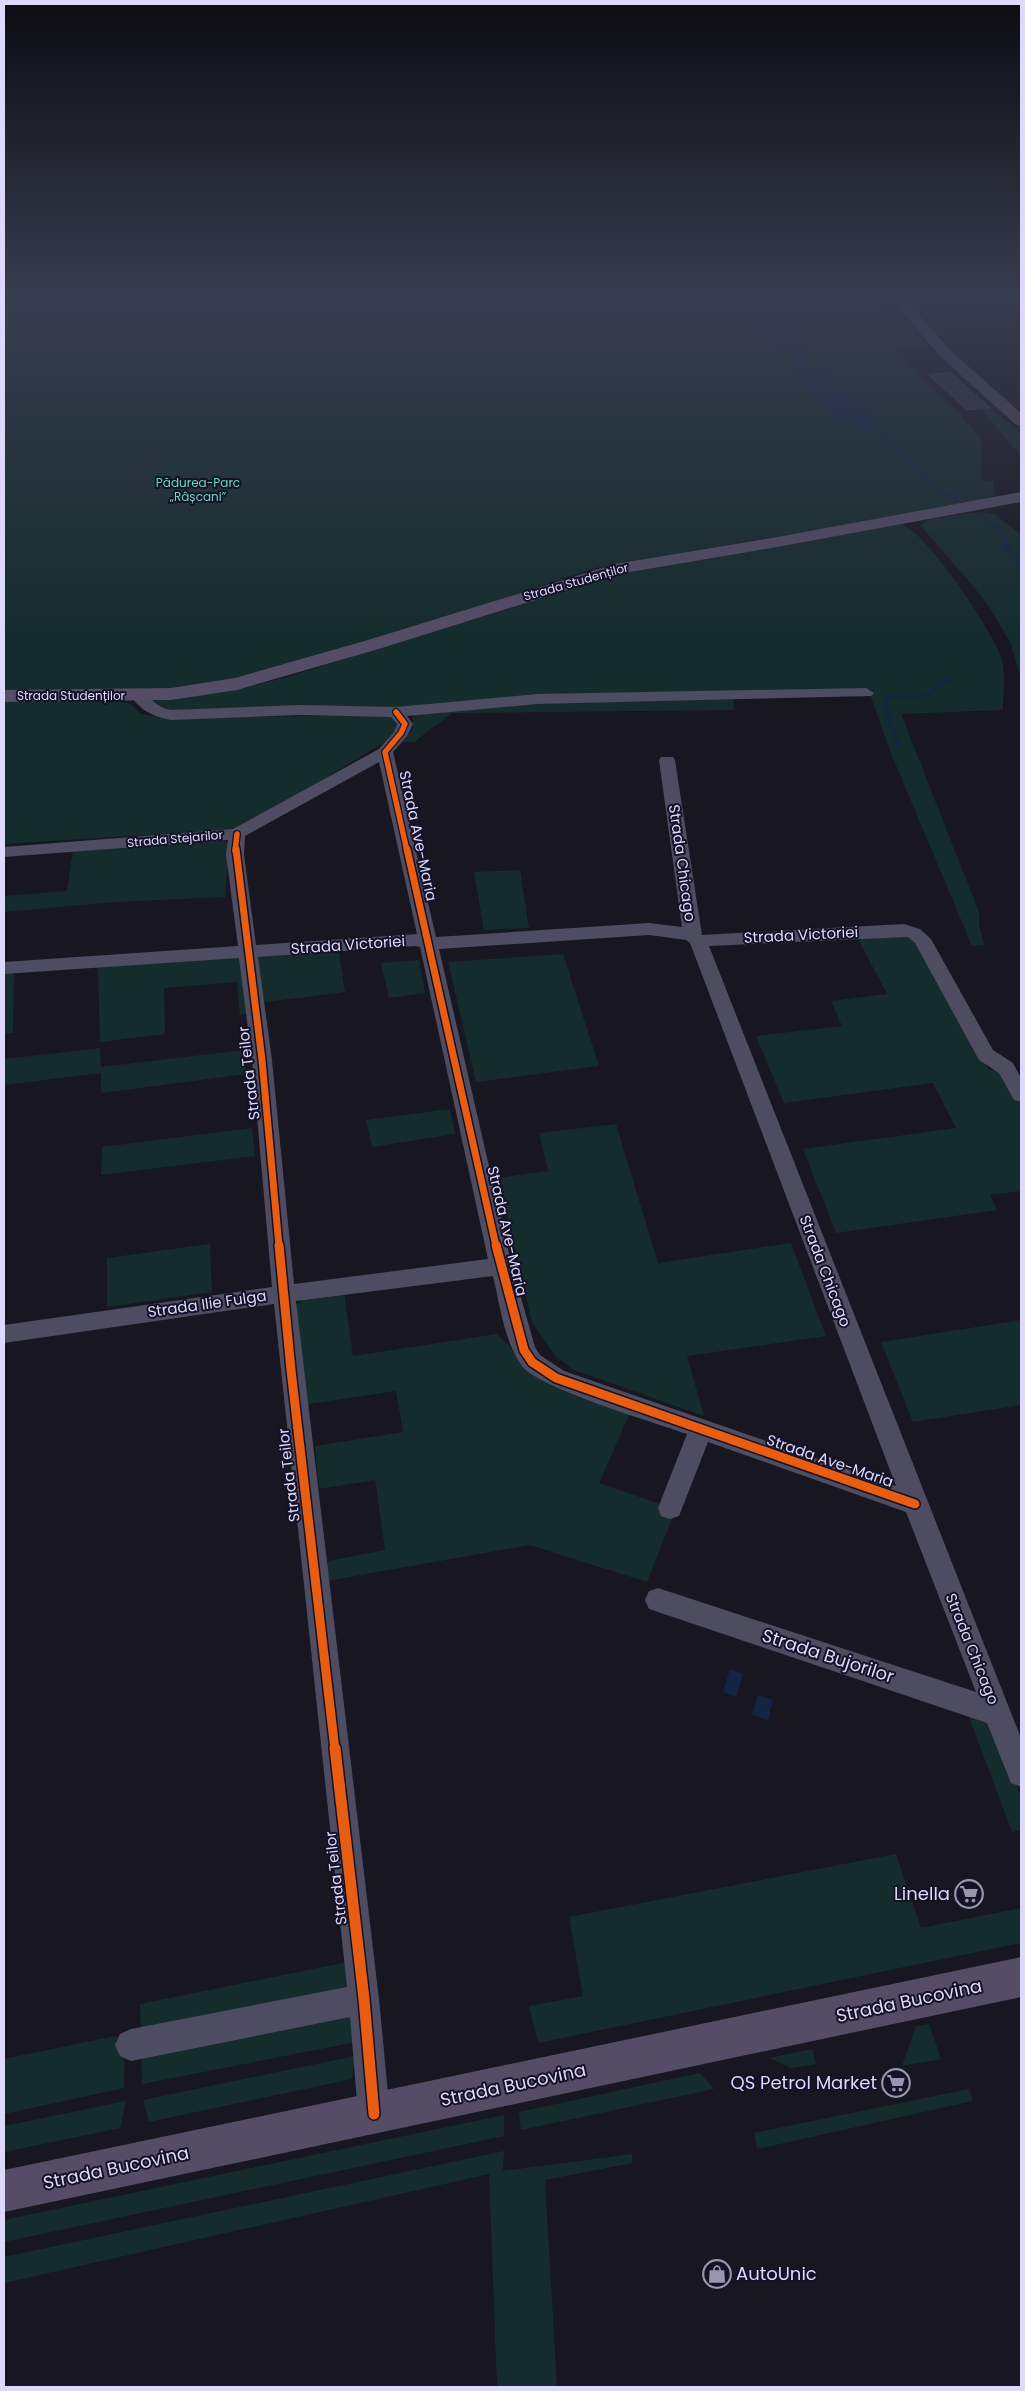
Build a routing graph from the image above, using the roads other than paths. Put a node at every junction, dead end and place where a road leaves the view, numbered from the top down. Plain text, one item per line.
1 (1006, 408) edge
2 (1021, 421) edge
3 (1021, 497) edge
4 (866, 693) dead end
5 (138, 695) junction
6 (4, 696) edge
7 (396, 712) junction
8 (385, 752) junction
9 (667, 760) dead end
10 (237, 834) junction
11 (4, 852) edge
12 (695, 938) junction
13 (427, 942) junction
14 (247, 953) junction
15 (4, 968) edge
16 (1021, 1095) edge
17 (500, 1266) junction
18 (283, 1294) junction
19 (4, 1334) edge
20 (701, 1430) junction
21 (901, 1468) junction
22 (872, 1490) junction
23 (915, 1504) junction
24 (670, 1508) dead end
25 (658, 1600) dead end
26 (998, 1713) junction
27 (1021, 1773) edge
28 (1021, 1977) edge
29 (364, 1999) junction
30 (131, 2045) dead end
31 (374, 2114) junction
32 (4, 2191) edge

1 - 2 main road
3 - 5 main road, Strada Studenților
4 - 7 street, Strada Studenților
5 - 6 main road, Strada Studenților
5 - 7 street, Strada Studenților
7 - 8 street
8 - 10 street, Strada Stejarilor
8 - 13 street, Strada Ave-Maria
9 - 12 street, Strada Chicago
10 - 11 street, Strada Stejarilor
10 - 14 street, Strada Teilor
12 - 13 street, Strada Victoriei
12 - 16 street, Strada Victoriei
12 - 21 street, Strada Chicago
13 - 14 street, Strada Victoriei
13 - 17 street, Strada Ave-Maria
14 - 15 street, Strada Victoriei
14 - 18 street, Strada Teilor
17 - 18 street, Strada Ilie Fulga
17 - 20 street, Strada Ave-Maria
18 - 19 street, Strada Ilie Fulga
18 - 29 street, Strada Teilor
20 - 22 street, Strada Ave-Maria
20 - 24 street
21 - 22 street
21 - 23 street, Strada Chicago
22 - 23 street, Strada Ave-Maria
23 - 26 street, Strada Chicago
25 - 26 street, Strada Bujorilor
26 - 27 street, Strada Chicago
28 - 31 main road, Strada Bucovina
29 - 30 street
29 - 31 street, Strada Teilor
31 - 32 main road, Strada Bucovina

